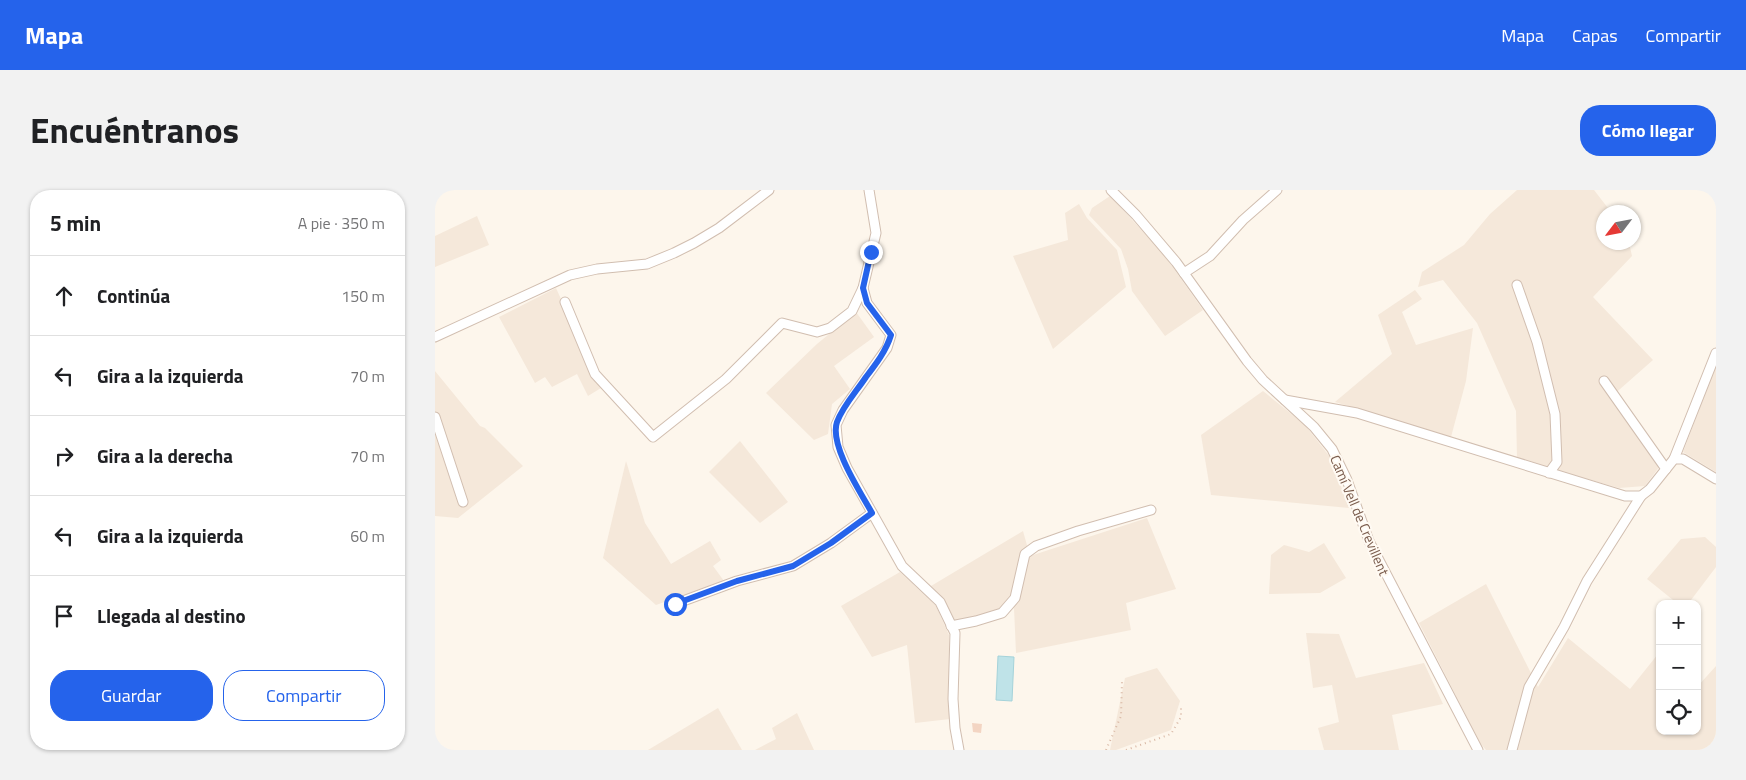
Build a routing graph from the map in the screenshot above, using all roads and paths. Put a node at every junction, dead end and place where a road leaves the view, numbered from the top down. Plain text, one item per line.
1 (769, 190) edge
2 (869, 190) edge
3 (1111, 190) edge
4 (1277, 190) edge
5 (1184, 273) junction
6 (1517, 285) dead end
7 (863, 288) junction
8 (565, 302) dead end
9 (435, 337) edge
10 (1716, 353) edge
11 (1604, 381) dead end
12 (1285, 400) junction
13 (435, 417) edge
14 (1674, 459) junction
15 (1666, 469) junction
16 (1549, 473) junction
17 (1716, 479) edge
18 (1641, 496) junction
19 (463, 502) dead end
20 (1151, 510) dead end
21 (872, 513) junction
22 (675, 604) dead end
23 (951, 626) junction
24 (1123, 681) dead end
25 (1181, 706) dead end
26 (959, 750) edge
27 (1106, 750) edge
28 (1126, 750) edge
29 (1478, 750) edge
30 (1512, 750) edge

1 - 9 street
2 - 7 street
3 - 5 street, Camí Vell de Crevillent
4 - 5 street
5 - 12 street, Camí Vell de Crevillent
6 - 16 street
7 - 8 street
7 - 21 street
10 - 14 street
11 - 15 street
12 - 16 street
12 - 29 street, Camí Vell de Crevillent
13 - 19 street
14 - 15 street
14 - 17 street
15 - 18 street
16 - 18 street
18 - 30 street
20 - 23 street
21 - 22 street
21 - 23 street
23 - 26 street
24 - 27 path
25 - 28 path

